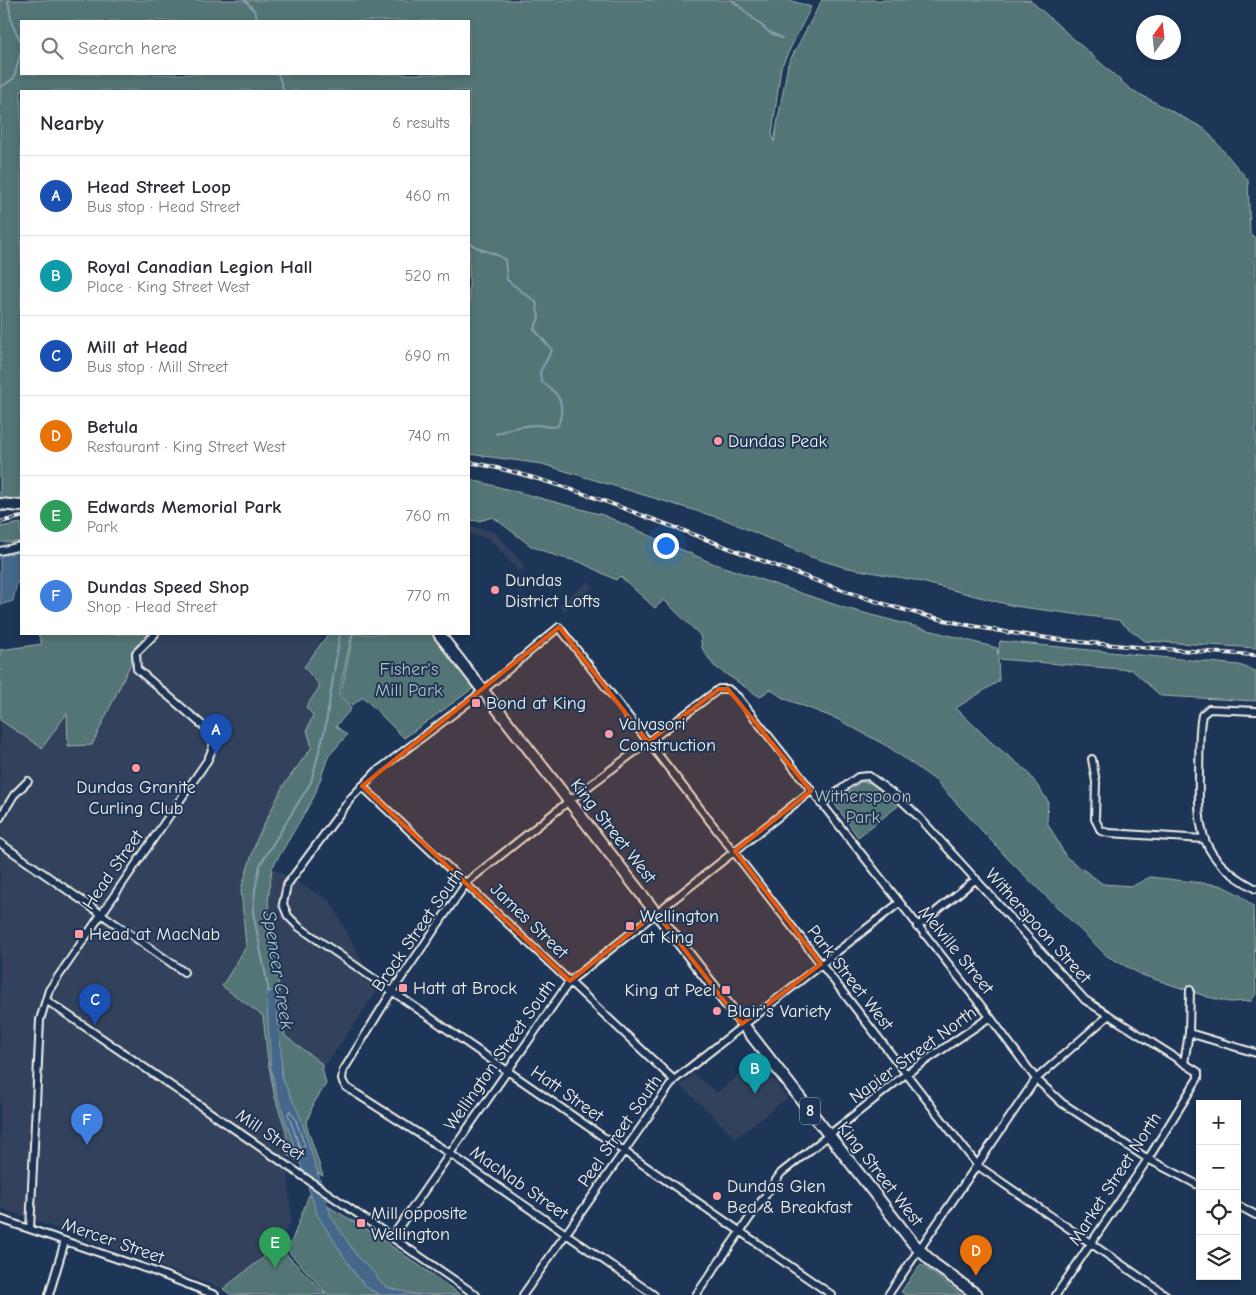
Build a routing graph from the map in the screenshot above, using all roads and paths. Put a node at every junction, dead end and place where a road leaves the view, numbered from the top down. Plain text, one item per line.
1 (0, 504) edge
2 (20, 506) edge
3 (20, 546) edge
4 (0, 551) edge
5 (154, 635) edge
6 (441, 635) edge
7 (728, 689) joint
8 (483, 691) junction
9 (1256, 711) edge
10 (648, 742) junction
11 (1092, 759) dead end
12 (28, 781) dead end
13 (362, 786) junction
14 (811, 791) junction
15 (569, 802) junction
16 (821, 804) junction
17 (0, 818) edge
18 (1204, 839) junction
19 (0, 843) edge
20 (735, 851) junction
21 (976, 879) junction
22 (467, 882) junction
23 (1256, 889) edge
24 (900, 903) junction
25 (656, 913) junction
26 (101, 914) junction
27 (917, 927) junction
28 (821, 964) junction
29 (184, 972) dead end
30 (570, 981) junction
31 (1190, 990) dead end
32 (391, 993) junction
33 (46, 1000) junction
34 (1109, 1015) junction
35 (990, 1017) junction
36 (742, 1024) junction
37 (1189, 1033) junction
38 (1256, 1053) edge
39 (1184, 1063) junction
40 (507, 1071) junction
41 (906, 1074) junction
42 (1198, 1078) joint
43 (1036, 1079) junction
44 (342, 1080) joint
45 (674, 1080) junction
46 (830, 1136) junction
47 (624, 1152) junction
48 (449, 1153) junction
49 (1148, 1159) junction
50 (978, 1166) junction
51 (1196, 1184) edge
52 (1241, 1207) edge
53 (1256, 1215) edge
54 (0, 1218) edge
55 (30, 1229) junction
56 (740, 1232) junction
57 (566, 1234) junction
58 (392, 1237) junction
59 (65, 1241) junction
60 (1091, 1244) junction
61 (919, 1250) junction
62 (49, 1294) edge
63 (215, 1295) edge
64 (476, 1295) edge
65 (523, 1295) edge
66 (654, 1295) edge
67 (696, 1295) edge
68 (832, 1295) edge
69 (888, 1295) edge
70 (977, 1295) edge
71 (1056, 1295) edge
72 (1166, 1295) edge

1 - 2 main road
3 - 4 street
5 - 26 street, Head Street
6 - 8 main road, King Street West / 8
7 - 10 street, Brock Street South
7 - 14 street, Melville Street
8 - 10 street, Park Street West
8 - 13 street
8 - 15 main road, King Street West / 8
9 - 18 street
10 - 15 street, Brock Street South
10 - 20 street, Park Street West
11 - 18 street
12 - 17 street
13 - 22 street, James Street
13 - 32 street, Hatt Street
14 - 16 street, Melville Street
14 - 20 street, Wellington Street South
15 - 22 street, Brock Street South
15 - 25 main road, King Street West / 8
16 - 21 street, Witherspoon Street
16 - 24 street, Melville Street
18 - 23 street
19 - 26 street
20 - 25 street, Wellington Street South
20 - 28 street, Park Street West
21 - 27 street
21 - 34 street, Witherspoon Street
22 - 30 street, James Street
22 - 32 street, Brock Street South
24 - 27 street, Melville Street
24 - 28 street, Peel Street South
25 - 30 street, Wellington Street South
25 - 36 main road, King Street West / 8
26 - 29 street
26 - 33 street, Head Street
27 - 35 street, Melville Street
28 - 36 street, Peel Street South
28 - 41 street, Park Street West
30 - 40 street, Wellington Street South
30 - 45 street, James Street
31 - 37 street
32 - 40 street, Hatt Street
32 - 44 street, Brock Street South
33 - 55 street, Head Street
33 - 58 street, Mill Street
34 - 39 street, Witherspoon Street
34 - 43 street
35 - 41 street, Napier Street North
35 - 43 street, Melville Street
36 - 45 street, Peel Street South
36 - 46 main road, King Street West / 8
37 - 38 street
37 - 39 street
39 - 42 street, Witherspoon Street
40 - 47 street, Hatt Street
40 - 48 street, Wellington Street South
41 - 46 street, Napier Street North
41 - 50 street, Park Street West
42 - 49 street, Market Street North
43 - 49 street, Melville Street
43 - 50 street
44 - 48 street, MacNab Street
45 - 47 street, Peel Street South
46 - 56 street, Napier Street North
46 - 61 main road, King Street West / 8
47 - 56 street, Hatt Street
47 - 57 street, Peel Street South
48 - 57 street, MacNab Street
48 - 58 street, Wellington Street South
49 - 51 street, Melville Street
49 - 60 street, Market Street North
50 - 60 street, Park Street West
50 - 61 street
52 - 53 street
54 - 55 street, Mercer Street
55 - 59 street, Mercer Street
56 - 67 street, Napier Street North
56 - 68 street, Hatt Street
57 - 65 street, Peel Street South
57 - 66 street, MacNab Street
58 - 64 street, Mill Street
59 - 62 street
59 - 63 street, Mercer Street
60 - 71 street, Market Street North
60 - 72 street, Park Street West
61 - 69 street
61 - 70 main road, King Street West / 8

